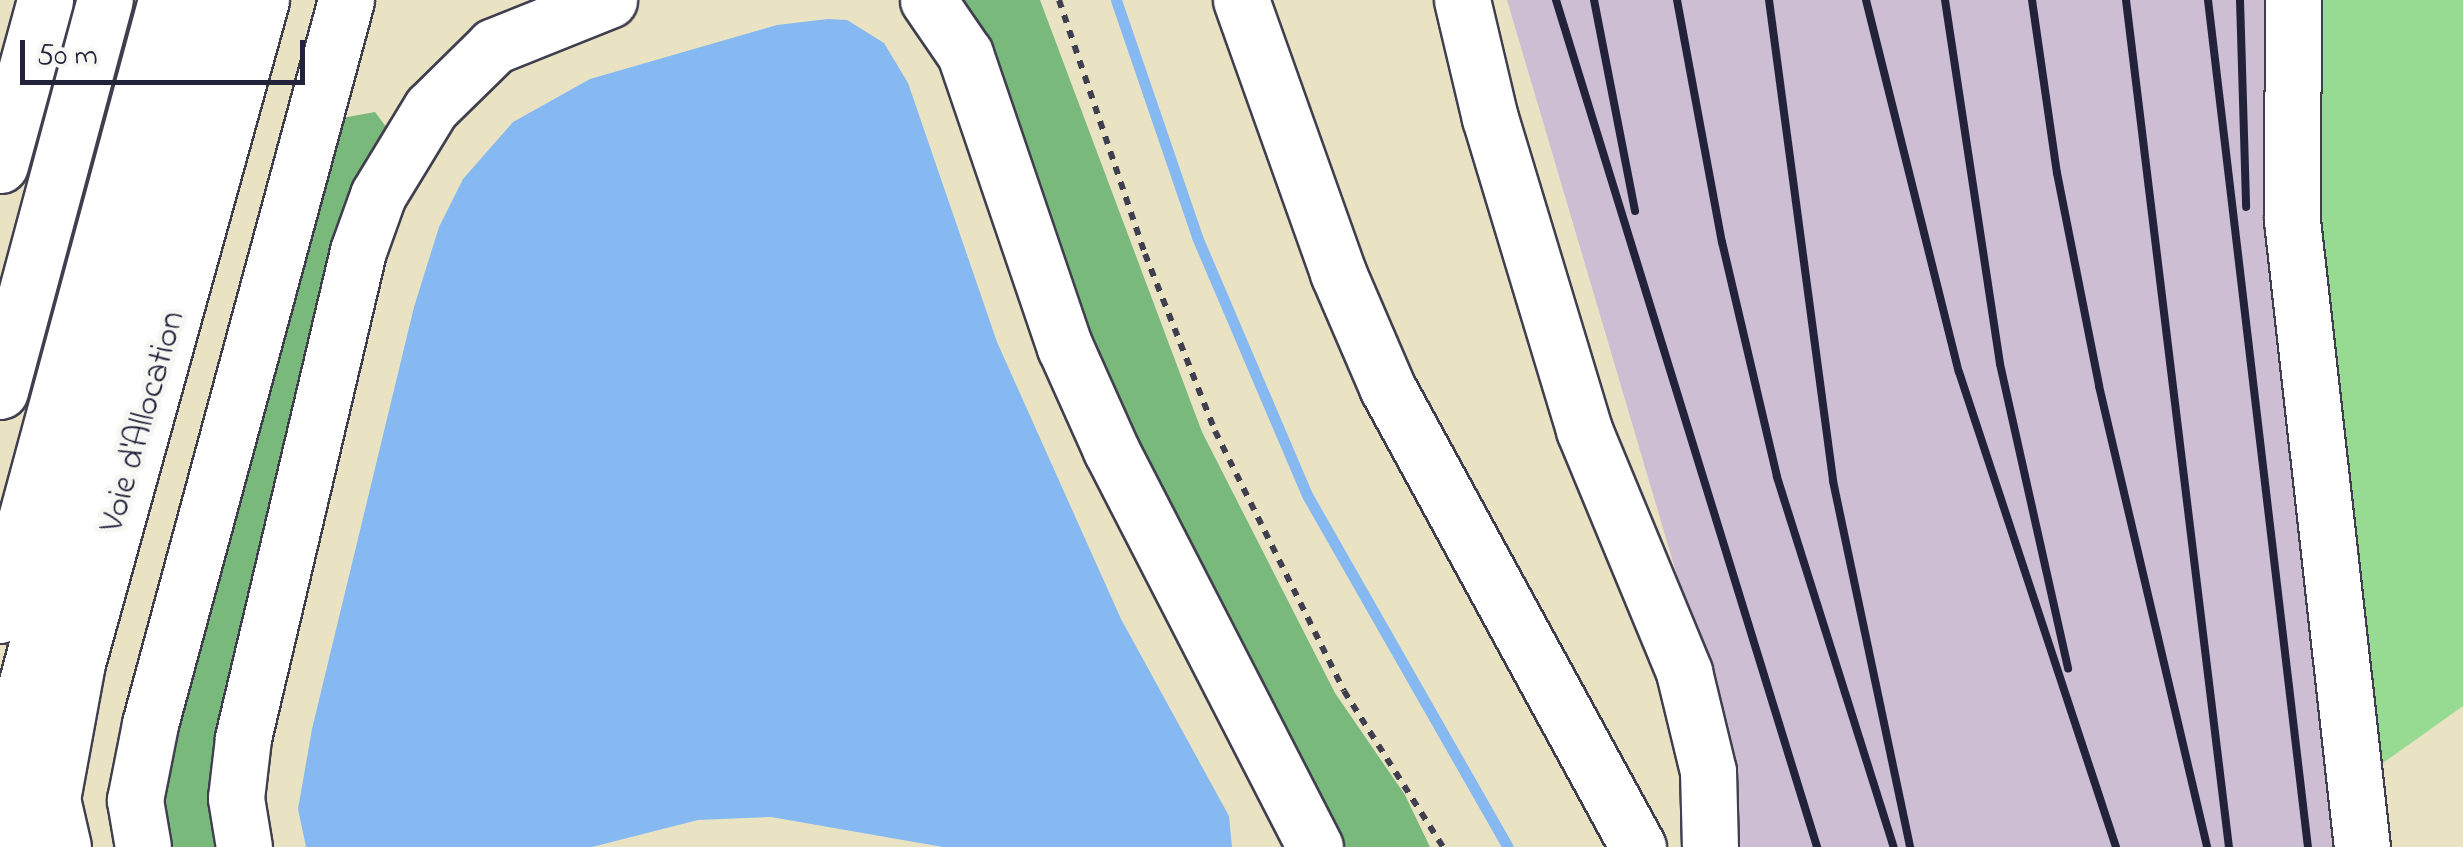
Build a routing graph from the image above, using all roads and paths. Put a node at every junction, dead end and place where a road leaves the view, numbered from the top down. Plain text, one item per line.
1 (17, 0) edge
2 (45, 0) edge
3 (76, 0) edge
4 (106, 0) edge
5 (136, 0) edge
6 (166, 0) edge
7 (209, 0) edge
8 (234, 0) edge
9 (261, 0) edge
10 (290, 0) edge
11 (317, 0) edge
12 (346, 0) edge
13 (609, 0) edge
14 (928, 0) edge
15 (1059, 0) edge
16 (1240, 0) edge
17 (1462, 0) edge
18 (2293, 0) edge
19 (0, 61) edge
20 (0, 164) edge
21 (0, 283) edge
22 (0, 391) edge
23 (0, 500) edge
24 (0, 615) edge
25 (9, 847) edge
26 (35, 847) edge
27 (63, 847) edge
28 (95, 847) edge
29 (124, 847) edge
30 (143, 847) edge
31 (244, 847) edge
32 (1315, 847) edge
33 (1443, 847) edge
34 (1638, 847) edge
35 (1710, 847) edge
36 (2362, 847) edge

1 - 19 lane
2 - 20 lane
3 - 21 lane
4 - 22 lane
5 - 23 lane
6 - 24 lane
7 - 25 lane, Voie d'Allocation
8 - 26 lane, Voie d'Allocation
9 - 27 lane, Voie d'Allocation
10 - 28 lane, Voie d'Allocation
11 - 29 lane, Voie d'Allocation
12 - 30 lane
13 - 31 lane
14 - 32 lane
15 - 33 path
16 - 34 lane
17 - 35 lane
18 - 36 lane

